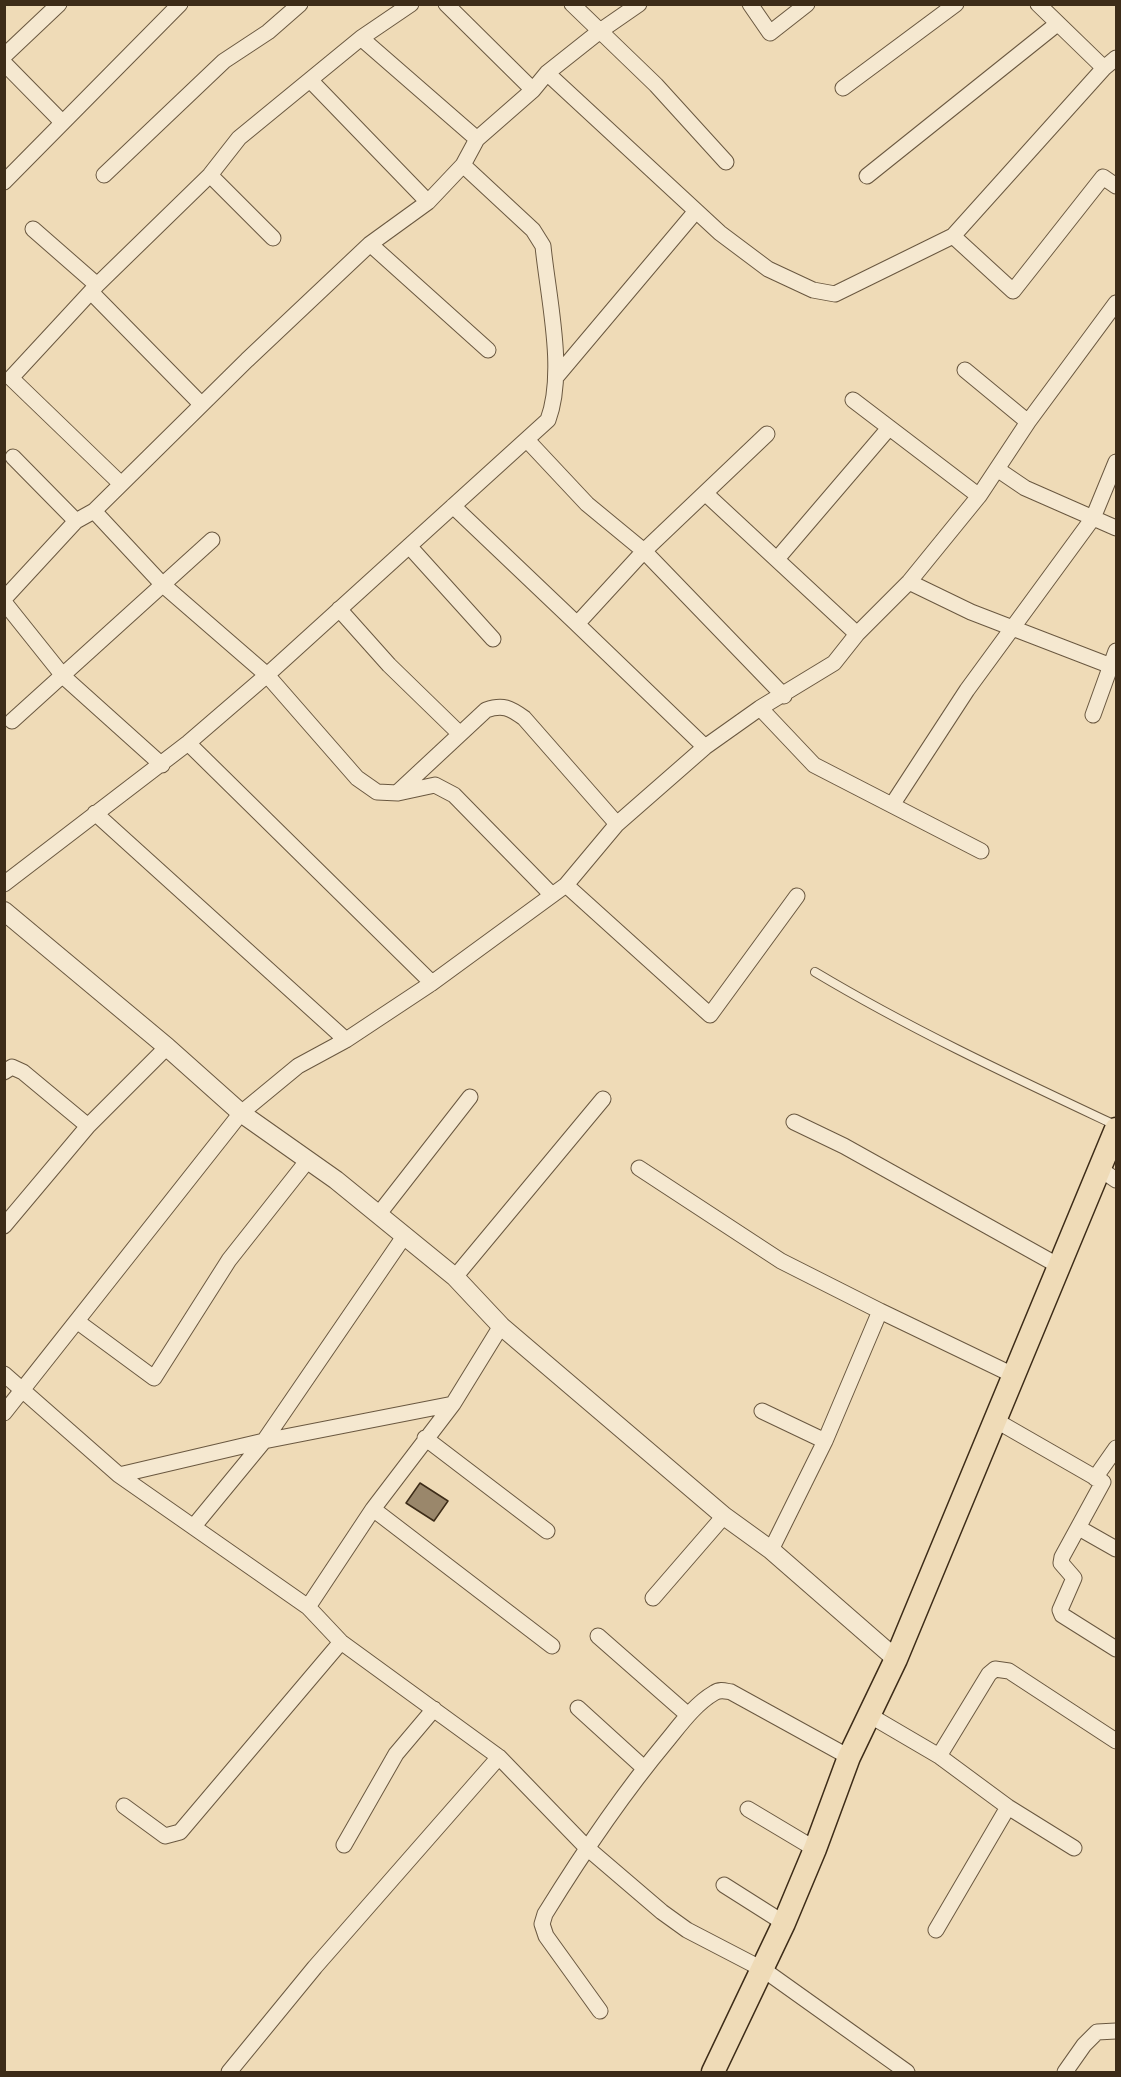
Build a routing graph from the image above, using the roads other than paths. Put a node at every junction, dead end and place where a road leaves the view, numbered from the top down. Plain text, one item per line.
1 (59, 4) edge
2 (180, 4) edge
3 (300, 4) edge
4 (411, 4) edge
5 (446, 4) edge
6 (572, 4) edge
7 (639, 4) edge
8 (750, 4) edge
9 (807, 4) edge
10 (956, 4) edge
11 (1038, 4) edge
12 (1057, 24) junction
13 (600, 31) junction
14 (361, 38) junction
15 (4, 56) edge
16 (1116, 58) edge
17 (4, 63) edge
18 (1104, 68) junction
19 (546, 73) junction
20 (310, 80) junction
21 (843, 88) dead end
22 (533, 90) junction
23 (62, 122) junction
24 (477, 139) junction
25 (726, 162) dead end
26 (463, 165) junction
27 (104, 175) dead end
28 (210, 175) junction
29 (867, 176) dead end
30 (4, 182) edge
31 (1116, 186) edge
32 (428, 201) junction
33 (696, 211) junction
34 (33, 229) dead end
35 (953, 236) junction
36 (273, 238) dead end
37 (370, 244) junction
38 (94, 289) junction
39 (1116, 303) edge
40 (488, 350) dead end
41 (965, 370) dead end
42 (8, 376) edge
43 (557, 376) junction
44 (853, 400) dead end
45 (201, 404) junction
46 (1028, 422) junction
47 (889, 428) junction
48 (767, 435) dead end
49 (527, 440) junction
50 (13, 458) dead end
51 (1116, 462) edge
52 (997, 469) junction
53 (120, 483) junction
54 (705, 493) junction
55 (979, 496) junction
56 (453, 506) junction
57 (94, 511) junction
58 (1093, 518) junction
59 (76, 520) junction
60 (1116, 528) edge
61 (212, 540) dead end
62 (409, 546) junction
63 (644, 551) junction
64 (777, 559) junction
65 (909, 582) junction
66 (162, 584) junction
67 (6, 595) edge
68 (339, 609) junction
69 (577, 624) junction
70 (1013, 628) junction
71 (857, 634) junction
72 (493, 639) dead end
73 (1116, 651) edge
74 (1111, 666) junction
75 (267, 675) junction
76 (64, 677) junction
77 (784, 696) junction
78 (760, 708) junction
79 (1093, 715) dead end
80 (12, 721) dead end
81 (460, 734) junction
82 (188, 743) junction
83 (705, 747) junction
84 (162, 765) junction
85 (398, 793) junction
86 (892, 805) junction
87 (95, 813) junction
88 (617, 824) junction
89 (981, 851) dead end
90 (4, 884) edge
91 (566, 885) junction
92 (550, 894) junction
93 (797, 896) dead end
94 (4, 912) edge
95 (815, 972) dead end
96 (432, 983) junction
97 (346, 1040) junction
98 (166, 1047) junction
99 (7, 1066) edge
100 (470, 1097) dead end
101 (603, 1099) dead end
102 (241, 1113) junction
103 (794, 1122) dead end
104 (88, 1126) junction
105 (1116, 1127) edge
106 (308, 1160) junction
107 (639, 1168) dead end
108 (1108, 1174) edge
109 (378, 1215) junction
110 (4, 1226) edge
111 (405, 1235) junction
112 (1059, 1266) junction
113 (455, 1277) junction
114 (880, 1311) junction
115 (78, 1322) junction
116 (501, 1326) junction
117 (4, 1374) edge
118 (1012, 1374) junction
119 (23, 1390) junction
120 (453, 1404) junction
121 (762, 1411) dead end
122 (4, 1413) edge
123 (995, 1420) junction
124 (425, 1438) junction
125 (264, 1441) junction
126 (825, 1441) junction
127 (1116, 1448) edge
128 (119, 1475) junction
129 (1095, 1478) junction
130 (373, 1509) junction
131 (724, 1516) junction
132 (194, 1526) junction
133 (1079, 1528) junction
134 (547, 1531) dead end
135 (1116, 1549) edge
136 (771, 1550) junction
137 (653, 1598) dead end
138 (308, 1607) junction
139 (598, 1636) dead end
140 (341, 1642) junction
141 (552, 1646) dead end
142 (1116, 1649) edge
143 (896, 1659) junction
144 (578, 1708) dead end
145 (434, 1709) junction
146 (688, 1715) junction
147 (869, 1715) junction
148 (1116, 1741) edge
149 (849, 1756) junction
150 (939, 1756) junction
151 (500, 1757) junction
152 (644, 1768) junction
153 (124, 1806) dead end
154 (1008, 1807) junction
155 (748, 1809) dead end
156 (344, 1845) dead end
157 (586, 1847) junction
158 (1074, 1848) dead end
159 (815, 1849) junction
160 (724, 1885) dead end
161 (784, 1923) junction
162 (936, 1930) dead end
163 (764, 1970) junction
164 (600, 2011) dead end
165 (1116, 2031) edge
166 (715, 2072) edge
167 (229, 2073) edge
168 (907, 2073) edge
169 (1065, 2073) edge

1 - 15 street
2 - 23 street
3 - 27 street
4 - 14 street
5 - 22 street
6 - 13 street
7 - 13 street
8 - 9 street
10 - 21 street
11 - 12 street
12 - 18 street
12 - 29 street
13 - 19 street
13 - 25 street
14 - 20 street
14 - 24 street
16 - 18 street
17 - 23 street
18 - 35 street
19 - 22 street
19 - 33 street
20 - 28 street
20 - 32 street
22 - 24 street
23 - 30 street
24 - 26 street
26 - 32 street
26 - 43 street
28 - 36 street
28 - 38 street
31 - 35 street
32 - 37 street
33 - 35 street
33 - 43 street
34 - 38 street
37 - 40 street
37 - 45 street
38 - 42 street
38 - 45 street
39 - 46 street
41 - 46 street
42 - 53 street
43 - 49 street
44 - 47 street
45 - 53 street
46 - 52 street
47 - 55 street
47 - 64 street
48 - 54 street
49 - 56 street
49 - 63 street
50 - 59 street
51 - 58 street
52 - 55 street
52 - 58 street
53 - 57 street
54 - 63 street
54 - 64 street
55 - 65 street
56 - 62 street
56 - 69 street
57 - 59 street
57 - 66 street
58 - 60 street
58 - 70 street
59 - 67 street
61 - 66 street
62 - 68 street
62 - 72 street
63 - 69 street
63 - 77 street
64 - 71 street
65 - 70 street
65 - 71 street
66 - 75 street
66 - 76 street
67 - 76 street
68 - 75 street
68 - 81 street
69 - 83 street
70 - 74 street
70 - 86 street
71 - 77 street
73 - 74 street
74 - 79 street
75 - 82 street
75 - 85 street
76 - 80 street
76 - 84 street
77 - 78 street
78 - 83 street
78 - 86 street
81 - 85 street
81 - 88 street
82 - 84 street
82 - 96 street
83 - 88 street
84 - 87 street
85 - 92 street
86 - 89 street
87 - 90 street
87 - 97 street
88 - 91 street
91 - 92 street
91 - 93 street
92 - 96 street
94 - 98 street
95 - 105 lane
96 - 97 street
97 - 102 street
98 - 102 street
98 - 104 street
99 - 104 street
100 - 109 street
101 - 113 street
102 - 106 street
102 - 115 street
103 - 112 street
104 - 110 street
105 - 108 main road
106 - 109 street
106 - 115 street
107 - 114 street
108 - 112 main road
109 - 111 street
111 - 113 street
111 - 125 street
112 - 118 main road
113 - 116 street
114 - 118 street
114 - 126 street
115 - 119 street
116 - 120 street
116 - 131 street
117 - 119 street
118 - 123 main road
119 - 122 street
119 - 128 street
120 - 124 street
120 - 125 street
121 - 126 street
123 - 129 street
123 - 143 main road
124 - 130 street
124 - 134 street
125 - 128 street
125 - 132 street
126 - 136 street
127 - 129 street
128 - 132 street
129 - 133 street
130 - 138 street
130 - 141 street
131 - 136 street
131 - 137 street
132 - 138 street
133 - 135 street
133 - 142 street
136 - 143 street
138 - 140 street
139 - 146 street
140 - 145 street
140 - 153 street
143 - 147 main road
144 - 152 street
145 - 151 street
145 - 156 street
146 - 149 street
146 - 152 street
147 - 149 main road
147 - 150 street
148 - 150 street
149 - 159 main road
150 - 154 street
151 - 157 street
151 - 167 street
152 - 157 street
154 - 158 street
154 - 162 street
155 - 159 street
157 - 163 street
157 - 164 street
159 - 161 main road
160 - 161 street
161 - 163 main road
163 - 166 main road
163 - 168 street
165 - 169 street

